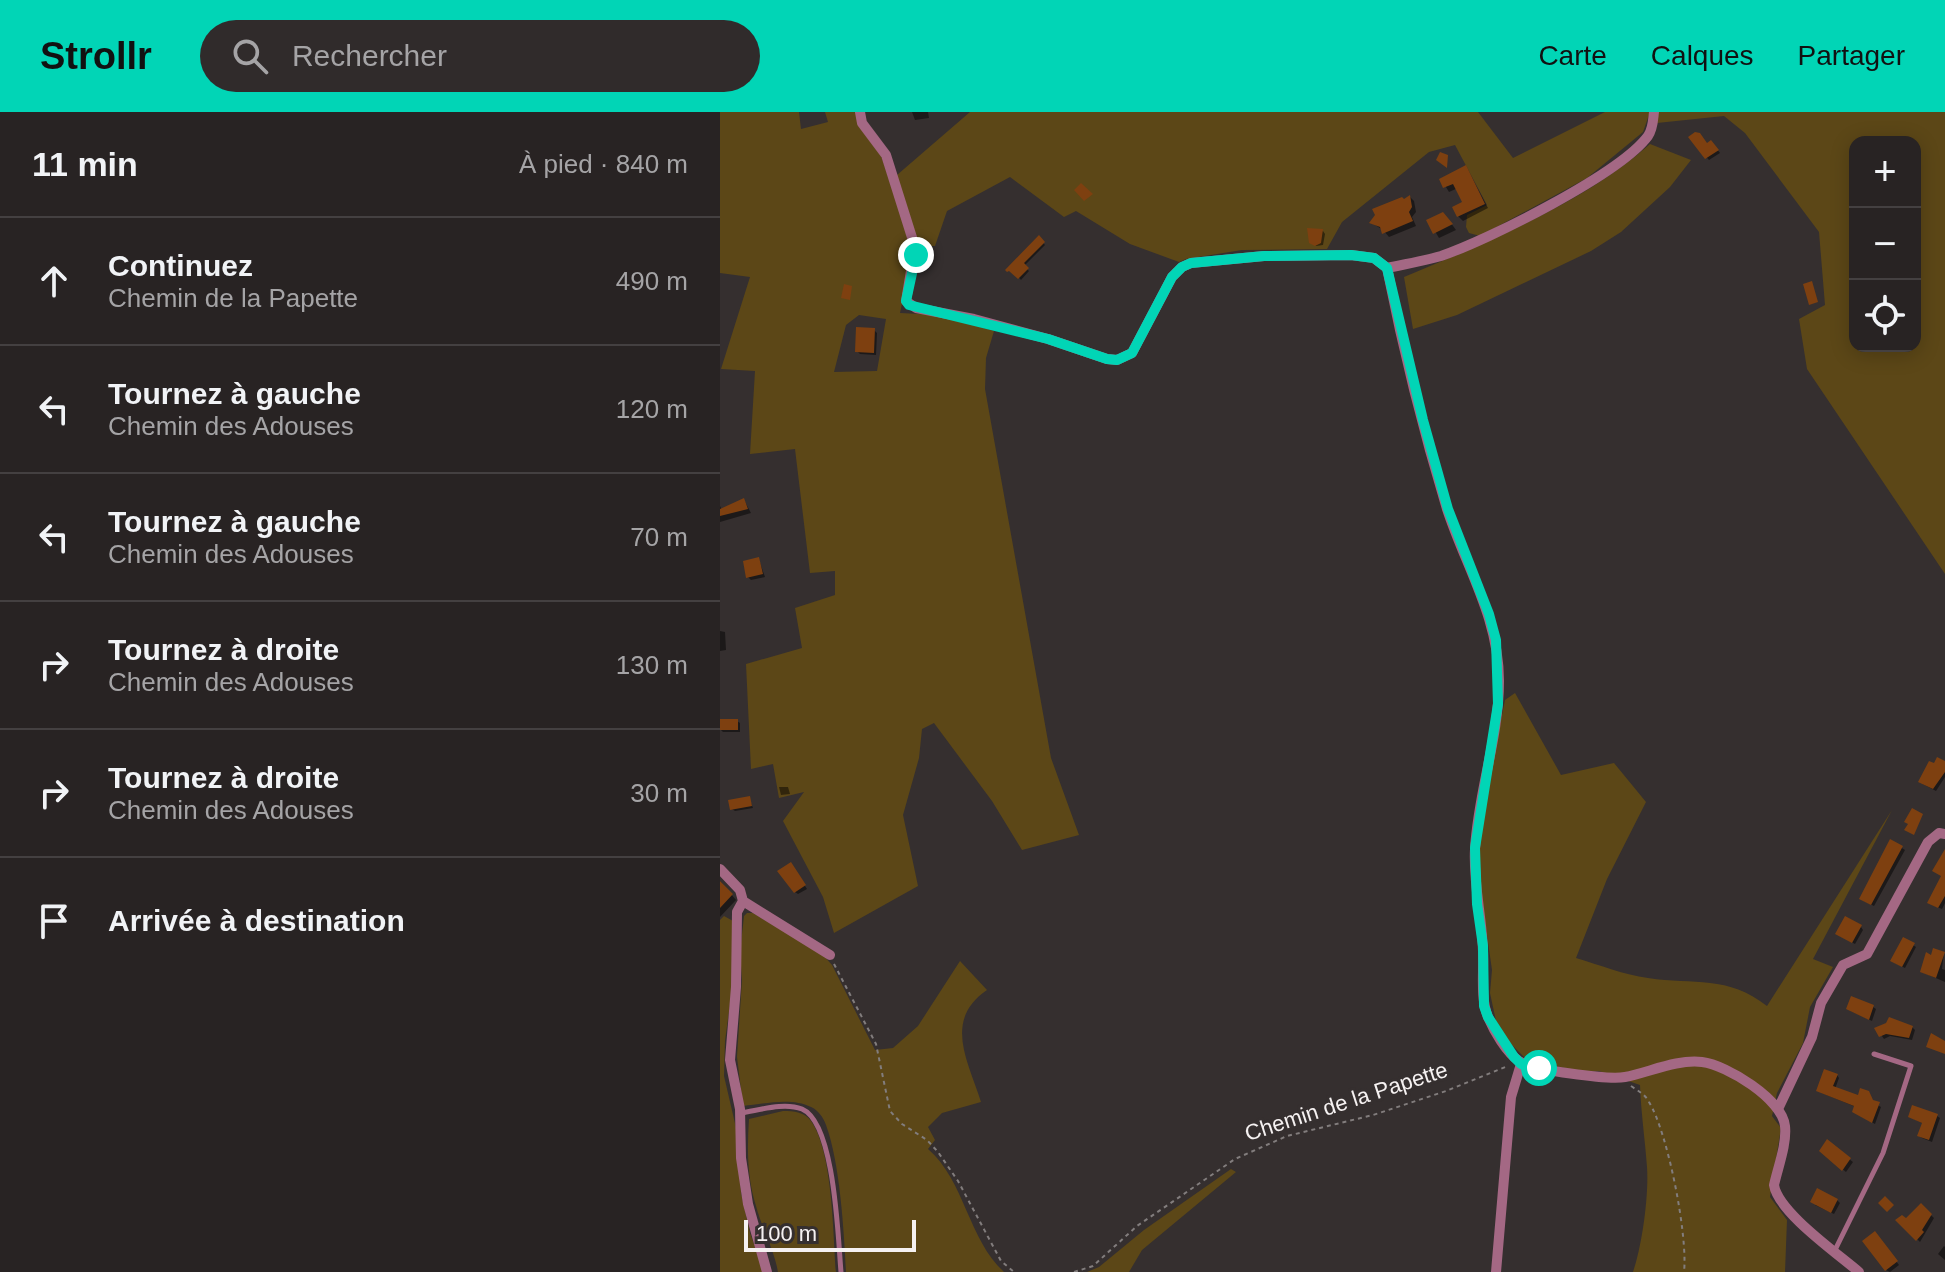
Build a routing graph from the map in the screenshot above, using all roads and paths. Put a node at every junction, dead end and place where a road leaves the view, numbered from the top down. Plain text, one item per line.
1 (860, 112) edge
2 (1654, 112) edge
3 (1385, 266) junction
4 (1945, 834) edge
5 (720, 869) edge
6 (743, 901) junction
7 (830, 955) joint
8 (1874, 1054) dead end
9 (1521, 1064) junction
10 (1616, 1078) junction
11 (1778, 1109) junction
12 (740, 1113) junction
13 (1835, 1251) junction
14 (767, 1272) edge
15 (841, 1272) edge
16 (1014, 1272) edge
17 (1074, 1272) edge
18 (1496, 1272) edge
19 (1684, 1272) edge
20 (1859, 1272) edge

1 - 3 street
2 - 3 street
3 - 9 street
4 - 11 street
5 - 6 street
6 - 7 street
6 - 12 street
7 - 16 path
8 - 13 lane
9 - 10 street
9 - 17 path, Chemin de la Papette
9 - 18 street
10 - 11 street
10 - 19 path
11 - 13 street
12 - 14 street
12 - 15 lane
13 - 20 street

